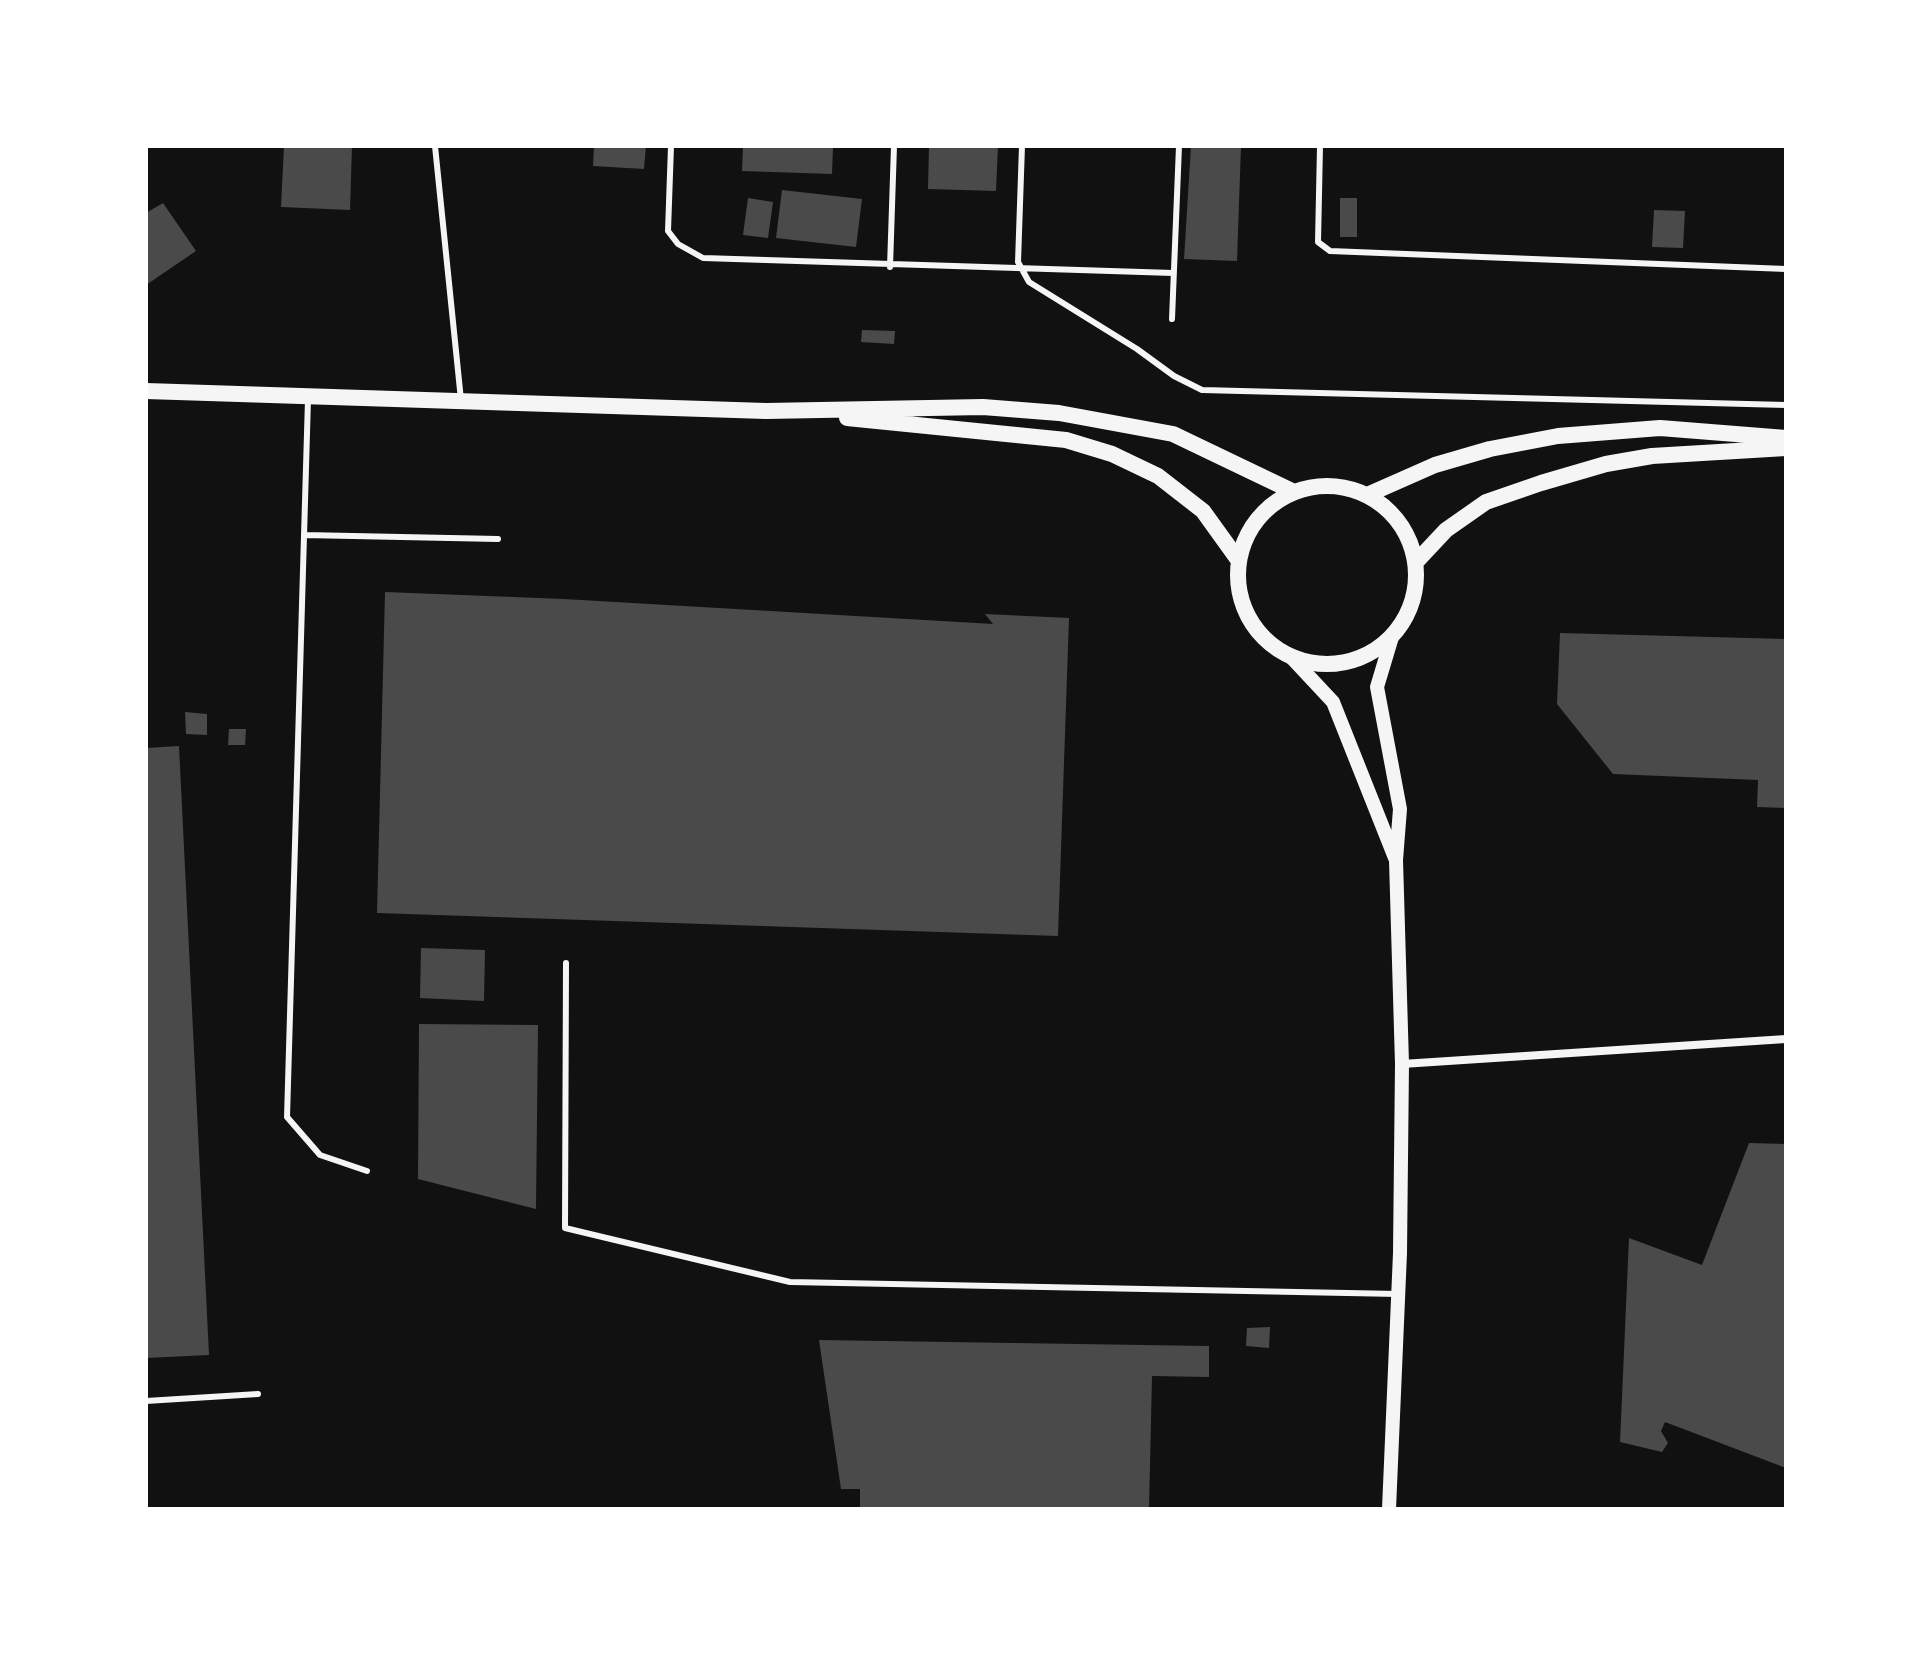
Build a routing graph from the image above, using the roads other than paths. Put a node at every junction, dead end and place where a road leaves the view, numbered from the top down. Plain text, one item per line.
1 (435, 146) edge
2 (671, 146) edge
3 (894, 146) edge
4 (1022, 146) edge
5 (1179, 146) edge
6 (1320, 146) edge
7 (890, 267) junction
8 (1786, 269) edge
9 (1023, 271) junction
10 (1173, 273) junction
11 (1172, 319) dead end
12 (146, 391) edge
13 (309, 396) junction
14 (461, 400) junction
15 (1786, 405) edge
16 (766, 411) junction
17 (1786, 438) edge
18 (1786, 448) edge
19 (1294, 492) junction
20 (1367, 495) junction
21 (304, 535) junction
22 (498, 539) dead end
23 (1239, 561) junction
24 (1416, 562) junction
25 (1392, 637) junction
26 (1290, 656) junction
27 (1396, 860) junction
28 (566, 963) dead end
29 (1786, 1039) edge
30 (1402, 1064) junction
31 (367, 1171) dead end
32 (1398, 1294) junction
33 (258, 1394) dead end
34 (146, 1401) edge
35 (1389, 1509) edge

1 - 14 lane
2 - 7 lane
3 - 7 lane
4 - 9 lane
5 - 10 lane
6 - 8 lane
7 - 9 lane
9 - 10 lane
9 - 15 lane
10 - 11 lane
12 - 13 main road
13 - 14 main road
13 - 21 lane
14 - 16 main road
16 - 19 main road
16 - 23 main road
17 - 20 main road
18 - 24 main road
19 - 20 main road
19 - 23 main road
20 - 24 main road
21 - 22 lane
21 - 31 lane
23 - 26 main road
24 - 25 main road
25 - 26 main road
25 - 27 street
26 - 27 street
27 - 30 street
28 - 32 lane
29 - 30 street
30 - 32 street
32 - 35 street
33 - 34 lane

